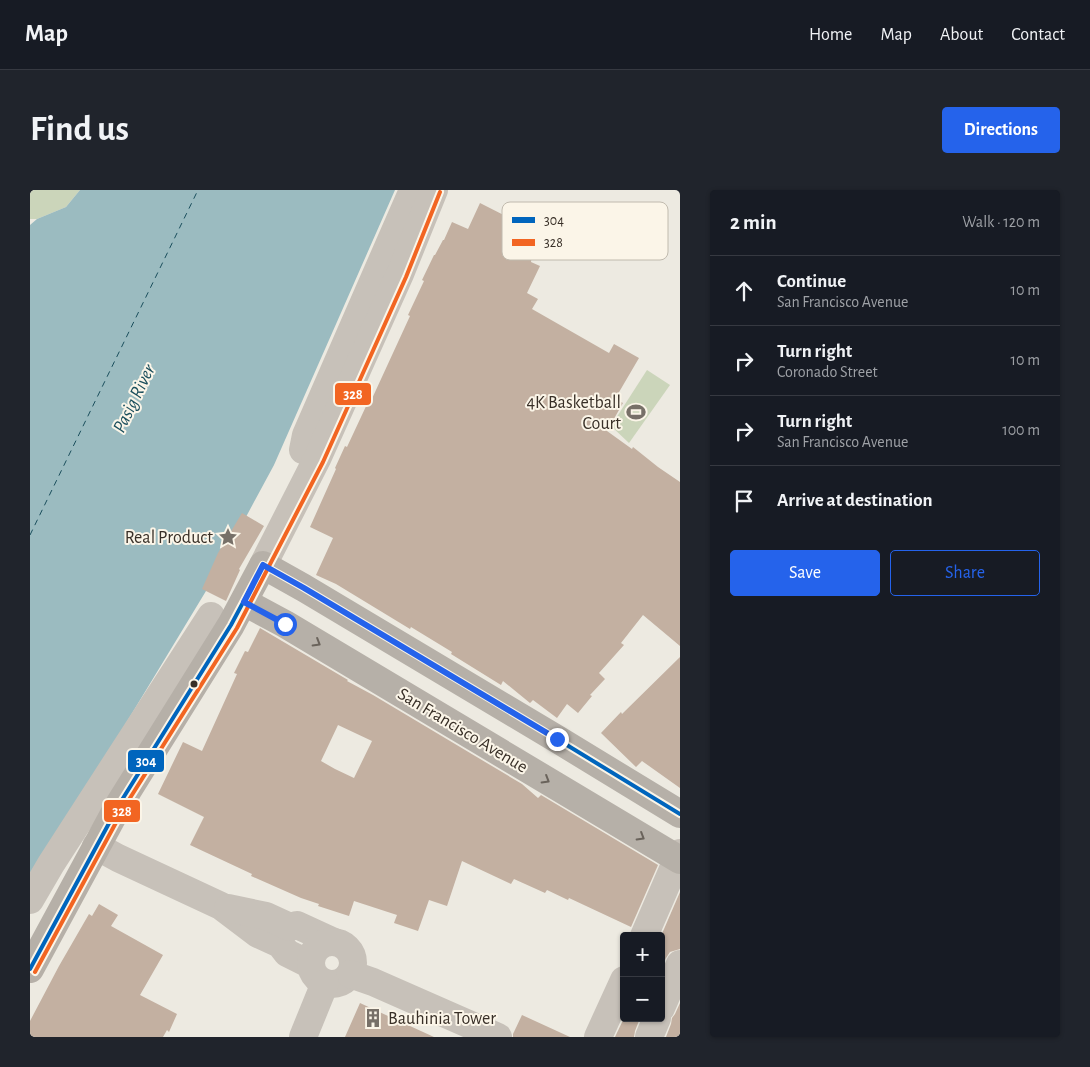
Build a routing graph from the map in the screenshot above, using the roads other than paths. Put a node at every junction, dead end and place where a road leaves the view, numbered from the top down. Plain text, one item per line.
1 (413, 190) edge
2 (434, 190) edge
3 (303, 450) dead end
4 (263, 565) junction
5 (244, 602) junction
6 (211, 616) dead end
7 (680, 814) edge
8 (96, 846) junction
9 (679, 857) edge
10 (30, 900) edge
11 (221, 906) junction
12 (646, 932) edge
13 (334, 942) junction
14 (680, 964) edge
15 (30, 969) edge
16 (329, 974) junction
17 (620, 989) edge
18 (665, 999) edge
19 (655, 1022) edge
20 (303, 1037) edge
21 (498, 1037) edge
22 (598, 1037) edge
23 (649, 1037) edge

1 - 3 street
2 - 4 street
4 - 5 main road
4 - 7 main road
5 - 8 main road
5 -> 9 main road, San Francisco Avenue
6 - 10 street
8 - 11 street
8 - 15 main road
9 - 12 street
11 - 13 street
11 - 16 street
13 - 16 street
13 - 16 street
14 - 18 street
16 - 20 street
16 - 21 street
17 - 22 street
19 - 23 street

